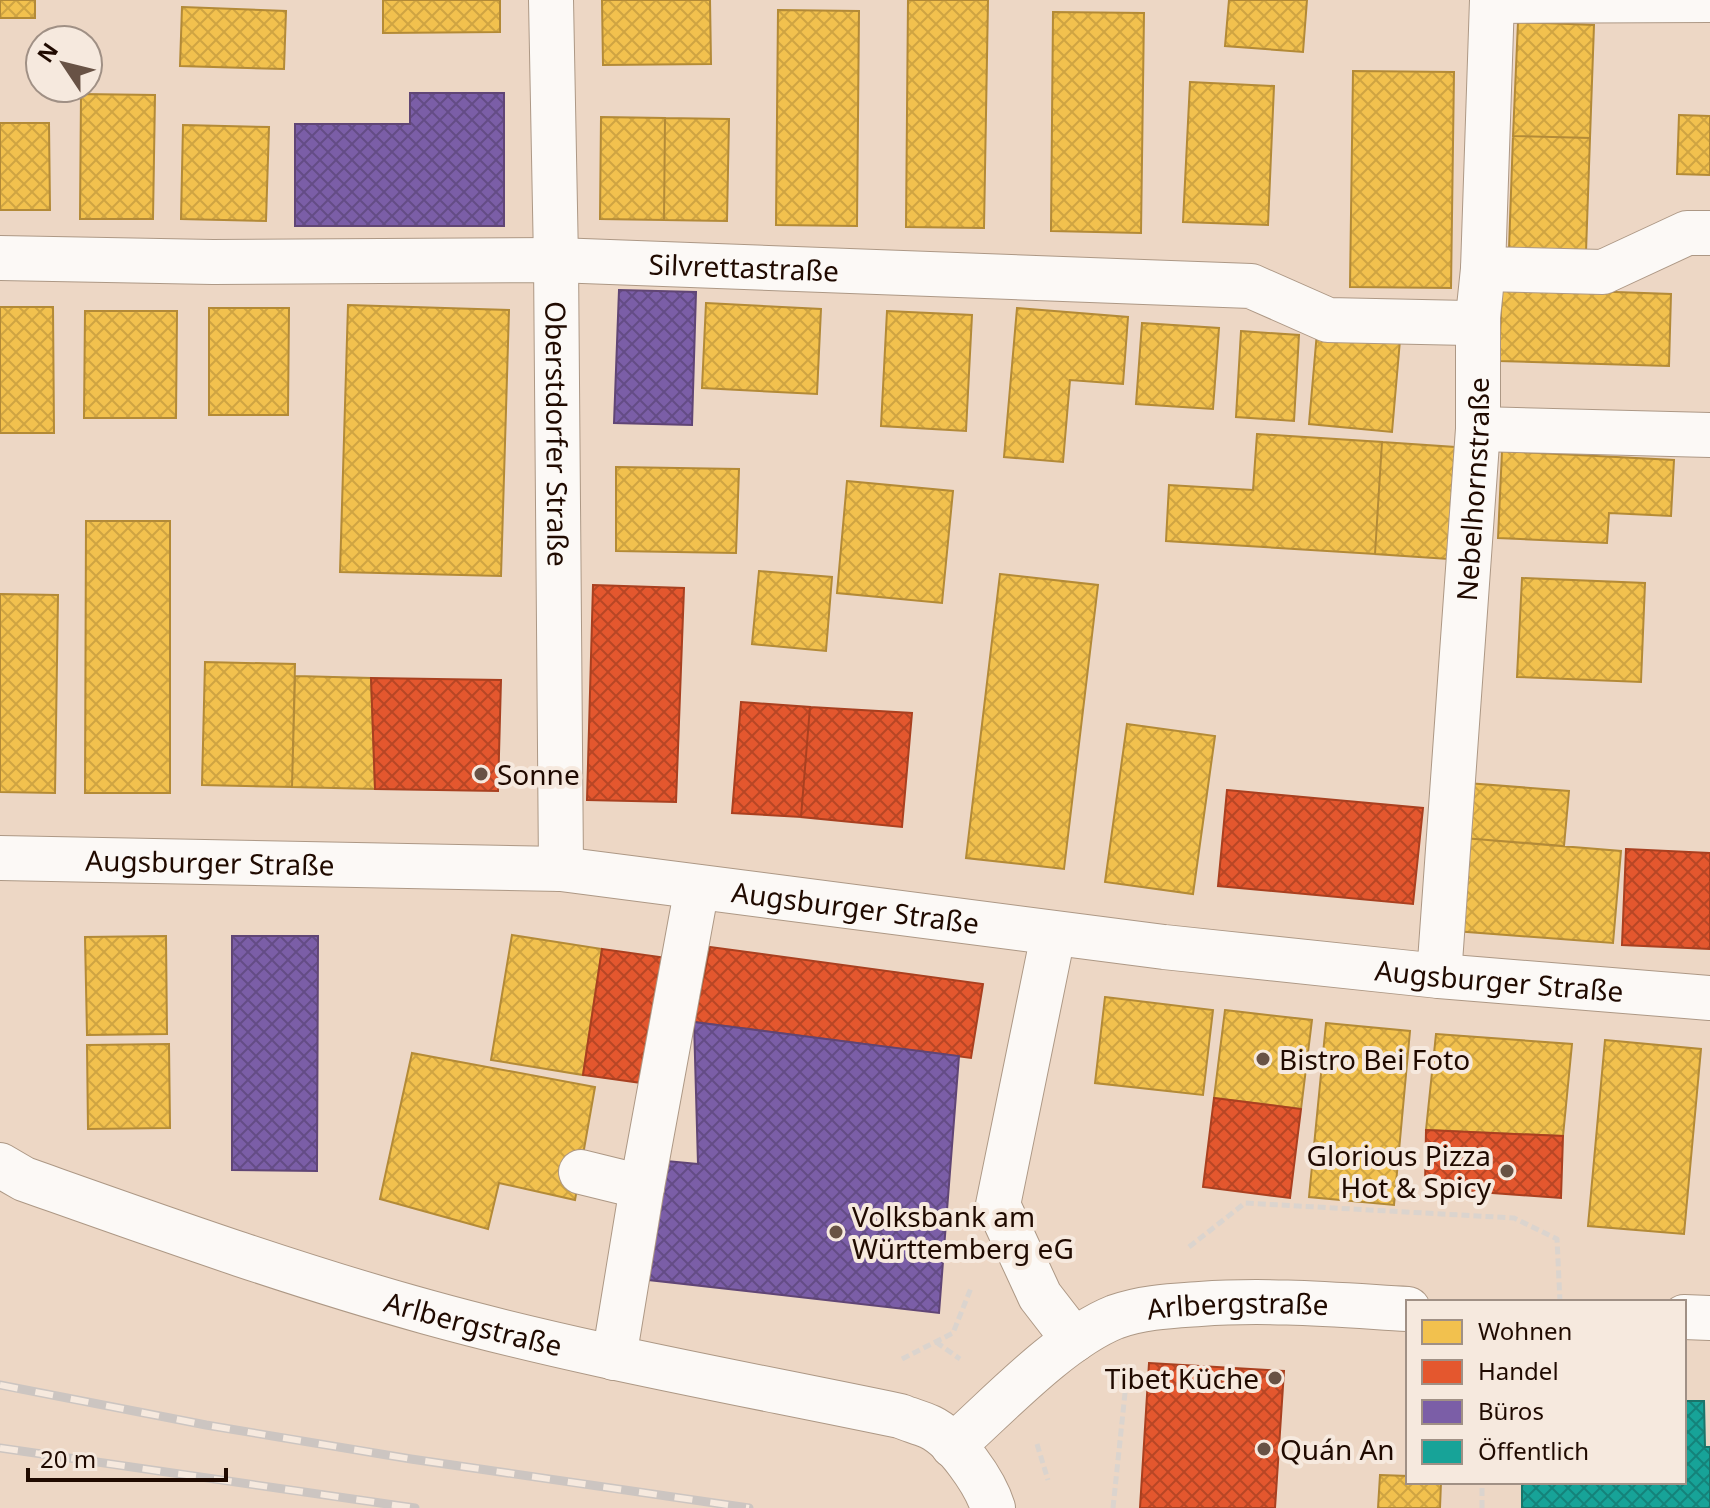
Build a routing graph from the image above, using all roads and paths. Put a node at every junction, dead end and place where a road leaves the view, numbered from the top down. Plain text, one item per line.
1 (551, 0) edge
2 (1710, 0) edge
3 (1492, 1) edge
4 (1710, 233) edge
5 (0, 258) edge
6 (556, 260) junction
7 (1483, 269) junction
8 (1478, 317) junction
9 (1478, 429) junction
10 (1710, 435) edge
11 (0, 858) edge
12 (561, 869) junction
13 (697, 887) junction
14 (1053, 935) junction
15 (1439, 976) junction
16 (1710, 998) edge
17 (0, 1165) edge
18 (581, 1172) dead end
19 (642, 1187) junction
20 (1186, 1249) dead end
21 (1560, 1300) edge
22 (1406, 1309) edge
23 (1686, 1317) edge
24 (1710, 1318) edge
25 (1074, 1340) junction
26 (614, 1358) junction
27 (953, 1446) junction
28 (1482, 1484) edge
29 (993, 1508) edge
30 (1482, 1508) edge

1 - 6 street, Oberstdorfer Straße
2 - 3 street
3 - 7 street, Nebelhornstraße
4 - 7 street
5 - 6 street, Silvrettastraße
6 - 8 street, Silvrettastraße
6 - 12 street, Oberstdorfer Straße
7 - 8 street, Nebelhornstraße
8 - 9 street, Nebelhornstraße
9 - 10 street
9 - 15 street, Nebelhornstraße
11 - 12 street, Augsburger Straße
12 - 13 street, Augsburger Straße
13 - 14 street, Augsburger Straße
13 - 19 street
14 - 15 street, Augsburger Straße
14 - 25 street
15 - 16 street, Augsburger Straße
17 - 26 street, Arlbergstraße
18 - 19 street
19 - 26 street
20 - 21 path
22 - 25 street, Arlbergstraße
23 - 24 street
25 - 27 street, Arlbergstraße
26 - 27 street, Arlbergstraße
27 - 29 street, Arlbergstraße
28 - 30 path

